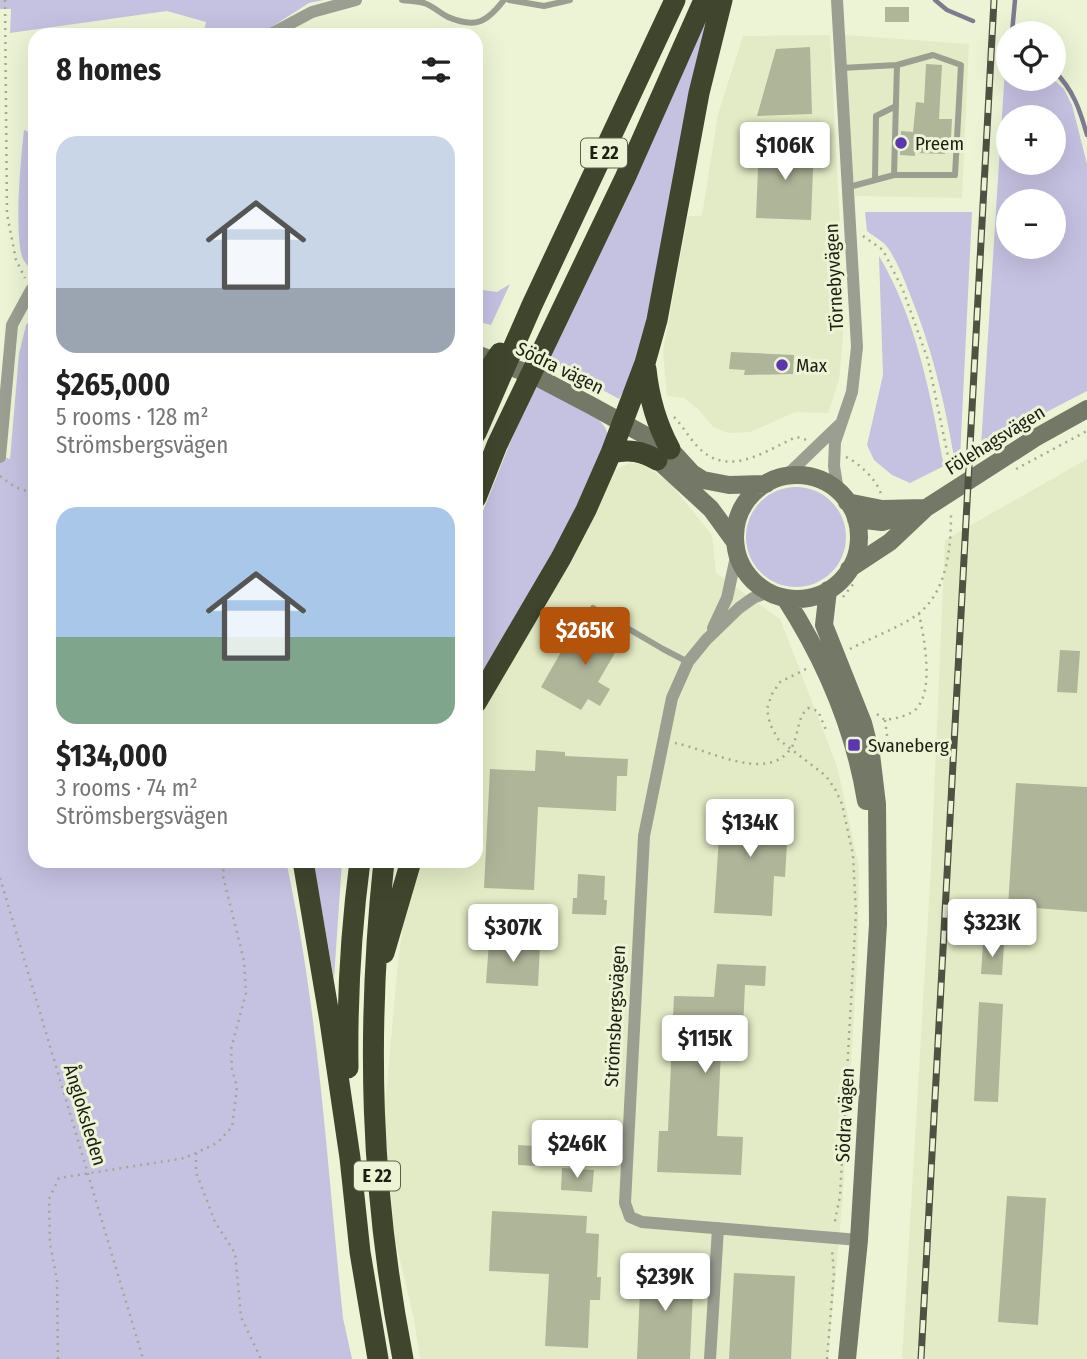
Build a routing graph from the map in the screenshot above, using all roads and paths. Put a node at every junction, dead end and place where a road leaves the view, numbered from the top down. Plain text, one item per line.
1 (5, 0) edge
2 (356, 0) edge
3 (402, 0) edge
4 (506, 0) edge
5 (570, 0) edge
6 (675, 0) edge
7 (704, 0) edge
8 (722, 0) edge
9 (837, 0) edge
10 (282, 28) edge
11 (897, 65) junction
12 (841, 68) junction
13 (896, 106) junction
14 (894, 175) junction
15 (875, 180) junction
16 (849, 187) junction
17 (851, 228) junction
18 (28, 282) edge
19 (28, 299) edge
20 (532, 305) junction
21 (483, 356) edge
22 (645, 363) junction
23 (483, 378) edge
24 (1087, 409) edge
25 (654, 415) junction
26 (483, 417) edge
27 (623, 424) junction
28 (840, 425) junction
29 (1087, 431) edge
30 (816, 449) junction
31 (611, 453) junction
32 (664, 455) junction
33 (1044, 455) dead end
34 (834, 456) junction
35 (0, 457) edge
36 (949, 461) dead end
37 (0, 476) edge
38 (786, 477) junction
39 (483, 480) edge
40 (766, 484) junction
41 (28, 492) edge
42 (842, 497) junction
43 (926, 508) junction
44 (882, 509) junction
45 (856, 519) junction
46 (951, 526) dead end
47 (736, 547) junction
48 (852, 576) junction
49 (777, 595) junction
50 (833, 597) junction
51 (593, 608) dead end
52 (919, 614) junction
53 (706, 640) junction
54 (850, 649) dead end
55 (688, 662) junction
56 (806, 669) dead end
57 (483, 691) edge
58 (872, 710) dead end
59 (885, 720) junction
60 (826, 730) dead end
61 (664, 741) junction
62 (888, 743) dead end
63 (790, 750) junction
64 (224, 868) edge
65 (304, 868) edge
66 (359, 868) edge
67 (383, 868) edge
68 (409, 868) edge
69 (878, 873) junction
70 (0, 878) edge
71 (373, 992) junction
72 (196, 1153) junction
73 (350, 1158) junction
74 (88, 1173) junction
75 (718, 1228) junction
76 (833, 1238) junction
77 (859, 1240) junction
78 (58, 1359) edge
79 (143, 1359) edge
80 (261, 1359) edge
81 (378, 1359) edge
82 (403, 1359) edge
83 (710, 1359) edge
84 (827, 1359) edge
85 (847, 1359) edge

1 - 18 path
2 - 10 street
3 - 4 lane
4 - 5 lane
6 - 20 highway, E 22
7 - 39 highway, E 22
8 - 22 highway
9 - 12 street, Törnebyvägen
11 - 12 lane
11 - 13 lane
11 - 14 lane
12 - 16 street, Törnebyvägen
13 - 14 lane
13 - 15 lane
14 - 15 lane
15 - 16 lane
16 - 17 street, Törnebyvägen
17 - 28 street, Törnebyvägen
17 - 36 path
19 - 35 street
20 - 23 highway
20 - 26 highway, E 22
21 - 27 main road, Södra vägen
22 - 25 highway
22 - 27 highway
24 - 43 main road, Fölehagsvägen
25 - 30 path
25 - 32 highway
27 - 31 highway
27 - 32 main road, Södra vägen
28 - 30 street, Törnebyvägen
28 - 34 street, Törnebyvägen
29 - 33 path
30 - 38 street, Törnebyvägen
31 - 32 highway
31 - 57 highway
32 - 40 main road, Södra vägen
32 - 47 main road, Södra vägen
34 - 42 street, Törnebyvägen
34 - 44 path
37 - 41 path
38 - 40 main road
38 - 42 main road
40 - 47 main road
42 - 44 main road
42 - 45 main road
43 - 44 main road
43 - 45 main road, Fölehagsvägen
43 - 48 main road, Fölehagsvägen
45 - 48 main road
46 - 52 path
47 - 49 main road
47 - 53 street, Strömsbergsvägen
48 - 50 path
48 - 50 main road
49 - 50 main road
49 - 53 street, Strömsbergsvägen
49 - 69 main road, Södra vägen
50 - 69 main road, Södra vägen
51 - 55 lane
52 - 54 path
52 - 59 path
53 - 55 street, Strömsbergsvägen
55 - 61 street, Strömsbergsvägen
56 - 63 path
58 - 59 path
59 - 62 path
60 - 63 path
61 - 63 path
61 - 75 street, Strömsbergsvägen
63 - 76 path
64 - 72 path
65 - 73 highway
66 - 73 highway, E 22
67 - 71 highway, E 22
68 - 71 highway
69 - 77 main road, Södra vägen
70 - 74 path, Ångloksleden
71 - 82 highway, E 22
72 - 74 path
72 - 80 path
73 - 81 highway, E 22
74 - 78 path
74 - 79 path, Ångloksleden
75 - 76 street, Strömsbergsvägen
75 - 83 street
76 - 77 street, Strömsbergsvägen
76 - 84 path
77 - 85 main road, Södra vägen

